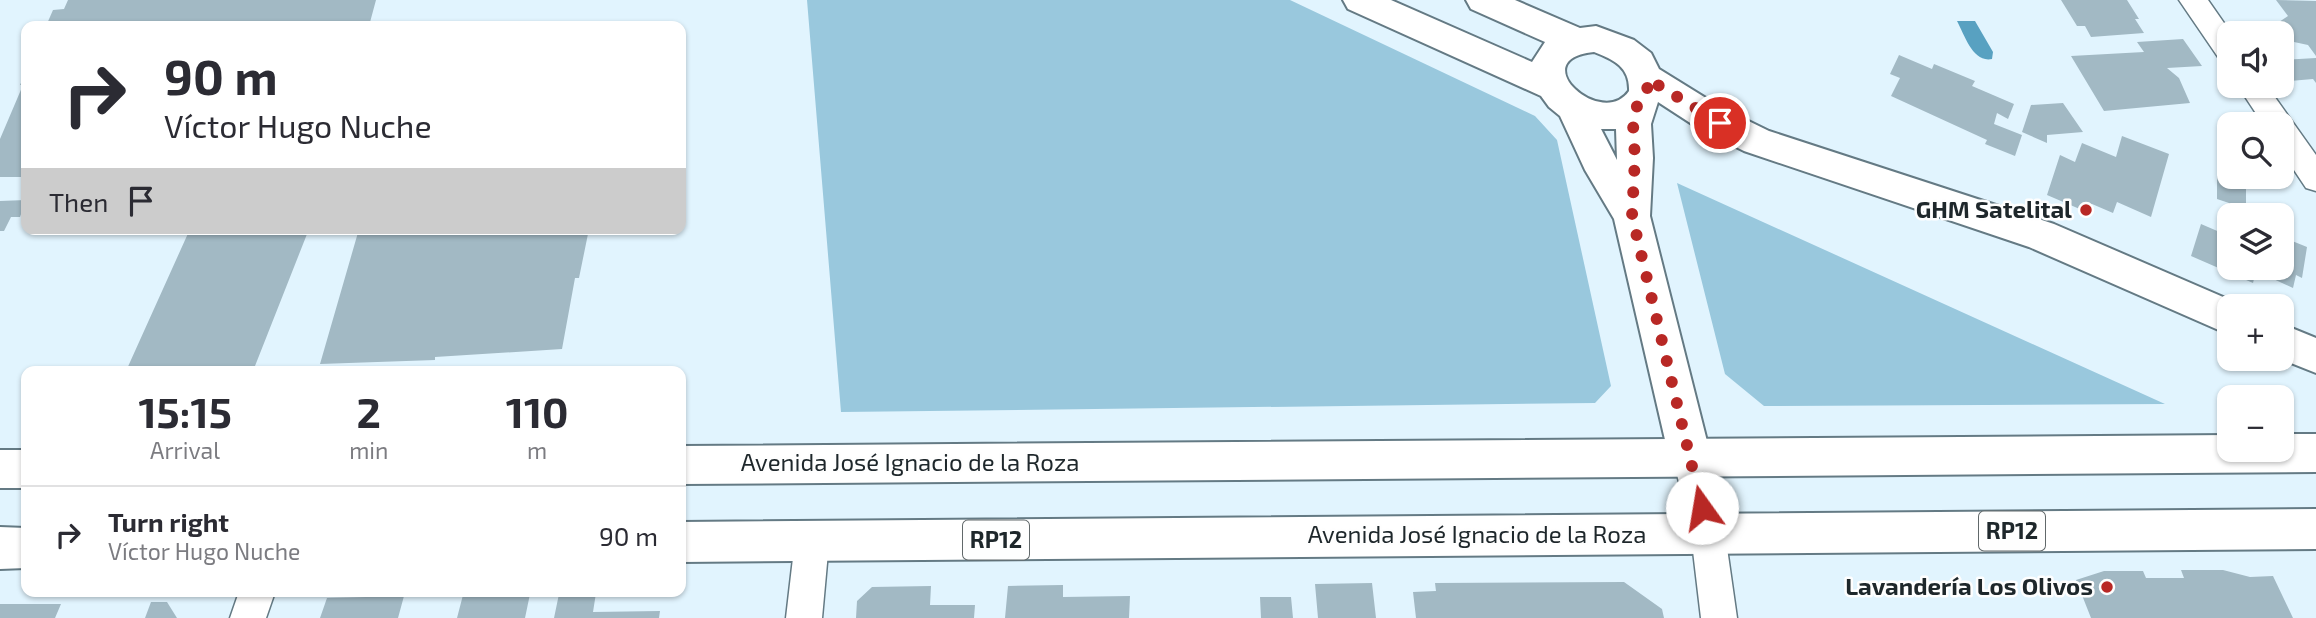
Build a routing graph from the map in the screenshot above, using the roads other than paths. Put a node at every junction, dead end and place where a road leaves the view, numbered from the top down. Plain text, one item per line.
1 (1483, 0) edge
2 (2193, 0) edge
3 (1363, 1) edge
4 (2217, 34) edge
5 (1576, 41) junction
6 (1642, 93) junction
7 (1563, 97) junction
8 (2294, 146) edge
9 (2316, 178) edge
10 (1632, 216) junction
11 (2217, 312) edge
12 (2294, 346) edge
13 (2316, 356) edge
14 (2316, 453) edge
15 (1690, 457) junction
16 (686, 465) edge
17 (0, 469) edge
18 (21, 469) edge
19 (2316, 528) edge
20 (1708, 534) junction
21 (812, 541) junction
22 (686, 542) edge
23 (0, 548) edge
24 (21, 548) edge
25 (255, 597) edge
26 (248, 618) edge
27 (803, 618) edge
28 (1719, 618) edge

1 - 5 main road
2 - 4 street
3 - 7 main road
5 - 6 main road
5 - 7 main road
6 - 7 main road
6 - 10 main road
6 - 11 main road
7 - 10 main road
8 - 9 street
10 - 15 main road
12 - 13 main road
14 - 15 main road, Avenida José Ignacio de la Roza
15 - 16 main road, Avenida José Ignacio de la Roza
15 - 20 street
17 - 18 main road
19 - 20 main road, Avenida José Ignacio de la Roza / RP12
20 - 21 main road, Avenida José Ignacio de la Roza / RP12
20 - 28 street
21 - 22 main road, Avenida José Ignacio de la Roza / RP12
21 - 27 street
23 - 24 main road
25 - 26 street

